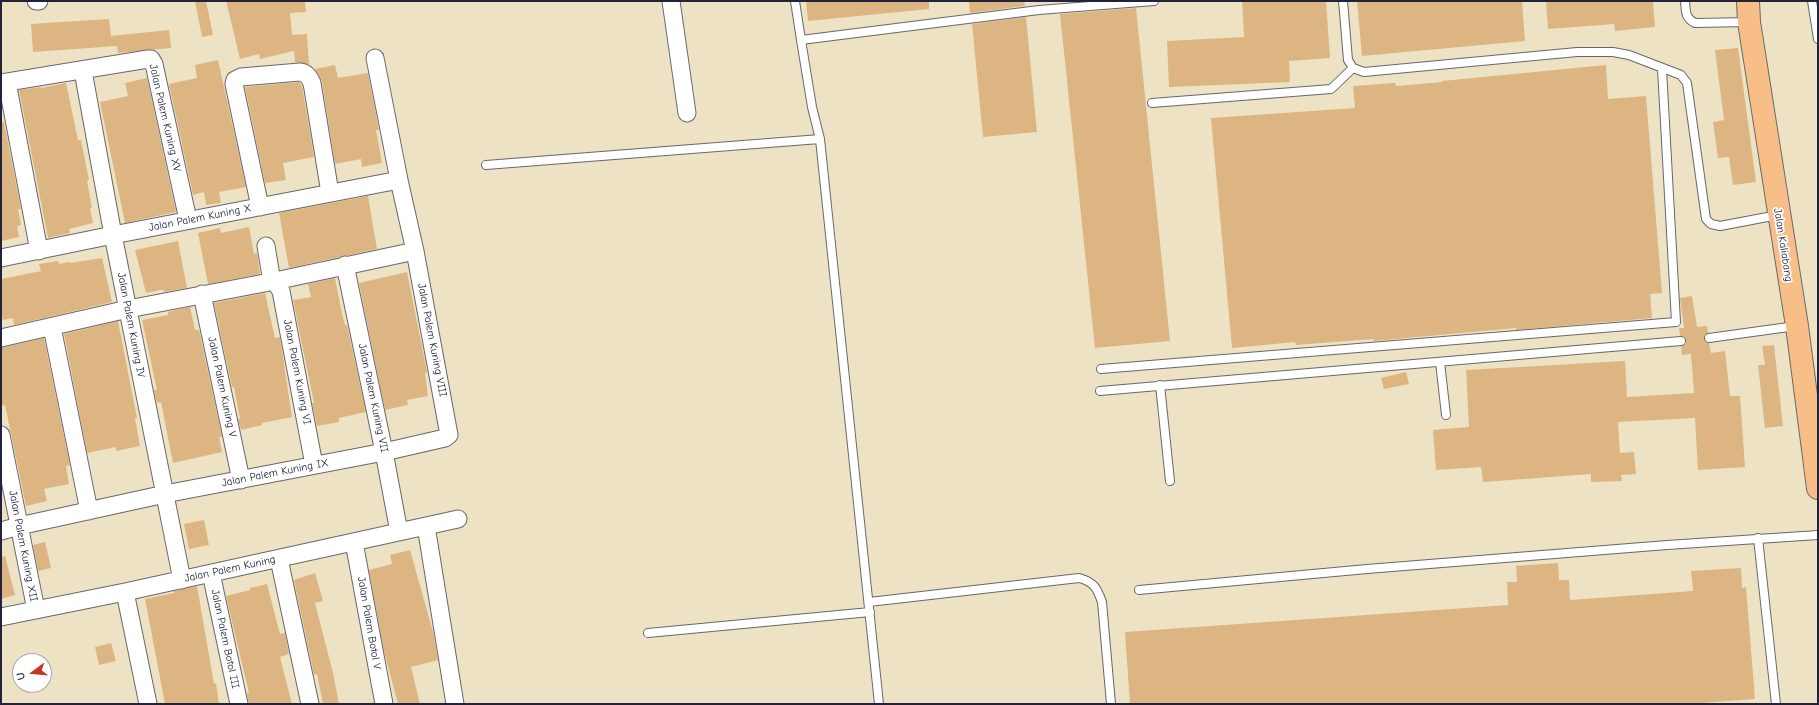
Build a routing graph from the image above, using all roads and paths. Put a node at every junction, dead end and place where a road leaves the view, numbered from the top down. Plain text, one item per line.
1 (671, 1) edge
2 (795, 1) edge
3 (1038, 1) edge
4 (1154, 1) edge
5 (1343, 1) edge
6 (1685, 1) edge
7 (1812, 1) edge
8 (1039, 10) junction
9 (1749, 12) edge
10 (1818, 39) edge
11 (801, 40) junction
12 (375, 58) dead end
13 (1353, 68) junction
14 (1662, 69) junction
15 (83, 71) junction
16 (4, 82) edge
17 (1152, 103) dead end
18 (687, 113) dead end
19 (820, 139) junction
20 (486, 165) dead end
21 (398, 180) junction
22 (330, 193) junction
23 (260, 207) junction
24 (1778, 216) junction
25 (188, 220) junction
26 (113, 235) junction
27 (266, 246) dead end
28 (39, 251) junction
29 (415, 251) junction
30 (1, 258) edge
31 (345, 265) junction
32 (275, 281) junction
33 (202, 294) junction
34 (128, 309) junction
35 (1797, 326) junction
36 (52, 327) junction
37 (1, 338) edge
38 (1709, 338) dead end
39 (1681, 341) dead end
40 (1440, 362) junction
41 (1101, 370) dead end
42 (1160, 385) junction
43 (1100, 392) dead end
44 (1446, 415) dead end
45 (1, 435) edge
46 (384, 452) junction
47 (314, 465) junction
48 (241, 480) junction
49 (1170, 481) dead end
50 (1818, 488) edge
51 (165, 494) junction
52 (89, 511) junction
53 (458, 518) dead end
54 (19, 526) junction
55 (426, 526) junction
56 (1, 531) edge
57 (399, 532) junction
58 (1818, 535) edge
59 (1758, 538) junction
60 (354, 542) junction
61 (279, 559) junction
62 (211, 573) junction
63 (182, 580) junction
64 (1139, 590) dead end
65 (126, 592) junction
66 (869, 602) junction
67 (36, 610) junction
68 (870, 612) junction
69 (1, 617) edge
70 (648, 633) dead end
71 (148, 704) edge
72 (239, 704) edge
73 (310, 704) edge
74 (384, 704) edge
75 (455, 704) edge
76 (879, 704) edge
77 (1111, 704) edge
78 (1776, 704) edge

1 - 18 street
2 - 11 lane
3 - 8 lane
4 - 8 lane
5 - 13 lane
6 - 9 lane
7 - 10 lane
8 - 11 lane
9 - 24 main road, Jalan Kaliabang
11 - 19 lane
12 - 21 street, Jalan Palem Kuning VIII
13 - 14 lane
13 - 17 lane
14 - 24 lane
14 - 41 lane
15 - 16 street
15 - 25 street, Jalan Palem Kuning XV
15 - 26 street, Jalan Palem Kuning IV
16 - 28 street
19 - 20 lane
19 - 66 lane
21 - 22 street, Jalan Palem Kuning X
21 - 29 street, Jalan Palem Kuning VIII
22 - 23 street, Jalan Palem Kuning X
22 - 23 street
23 - 25 street, Jalan Palem Kuning X
24 - 35 main road, Jalan Kaliabang
25 - 26 street, Jalan Palem Kuning X
26 - 28 street, Jalan Palem Kuning X
26 - 34 street, Jalan Palem Kuning IV
27 - 32 street, Jalan Palem Kuning VI
28 - 30 street, Jalan Palem Kuning X
29 - 31 street
29 - 46 street, Jalan Palem Kuning VIII
31 - 32 street
31 - 46 street, Jalan Palem Kuning VII
32 - 33 street
32 - 47 street, Jalan Palem Kuning VI
33 - 34 street
33 - 48 street, Jalan Palem Kuning V
34 - 36 street
34 - 51 street, Jalan Palem Kuning IV
35 - 38 lane
35 - 50 main road, Jalan Kaliabang
36 - 37 street
36 - 52 street
39 - 40 lane
40 - 42 lane
40 - 44 lane
42 - 43 lane
42 - 49 lane
45 - 54 street, Jalan Palem Kuning XII
46 - 47 street, Jalan Palem Kuning IX
46 - 57 street, Jalan Palem Kuning VII
47 - 48 street, Jalan Palem Kuning IX
48 - 51 street, Jalan Palem Kuning IX
51 - 52 street, Jalan Palem Kuning IX
51 - 63 street, Jalan Palem Kuning IV
52 - 54 street, Jalan Palem Kuning IX
53 - 55 street, Jalan Palem Kuning
54 - 56 street, Jalan Palem Kuning IX
54 - 67 street, Jalan Palem Kuning XII
55 - 57 street, Jalan Palem Kuning
55 - 75 street
57 - 60 street, Jalan Palem Kuning
58 - 59 lane
59 - 64 lane
59 - 78 lane
60 - 61 street, Jalan Palem Kuning
60 - 74 street, Jalan Palem Botol V
61 - 62 street, Jalan Palem Kuning
61 - 73 street
62 - 63 street, Jalan Palem Kuning
62 - 72 street, Jalan Palem Botol III
63 - 65 street, Jalan Palem Kuning
65 - 67 street, Jalan Palem Kuning
65 - 71 street
66 - 68 lane
66 - 77 lane
67 - 69 street, Jalan Palem Kuning
68 - 70 lane
68 - 76 lane

